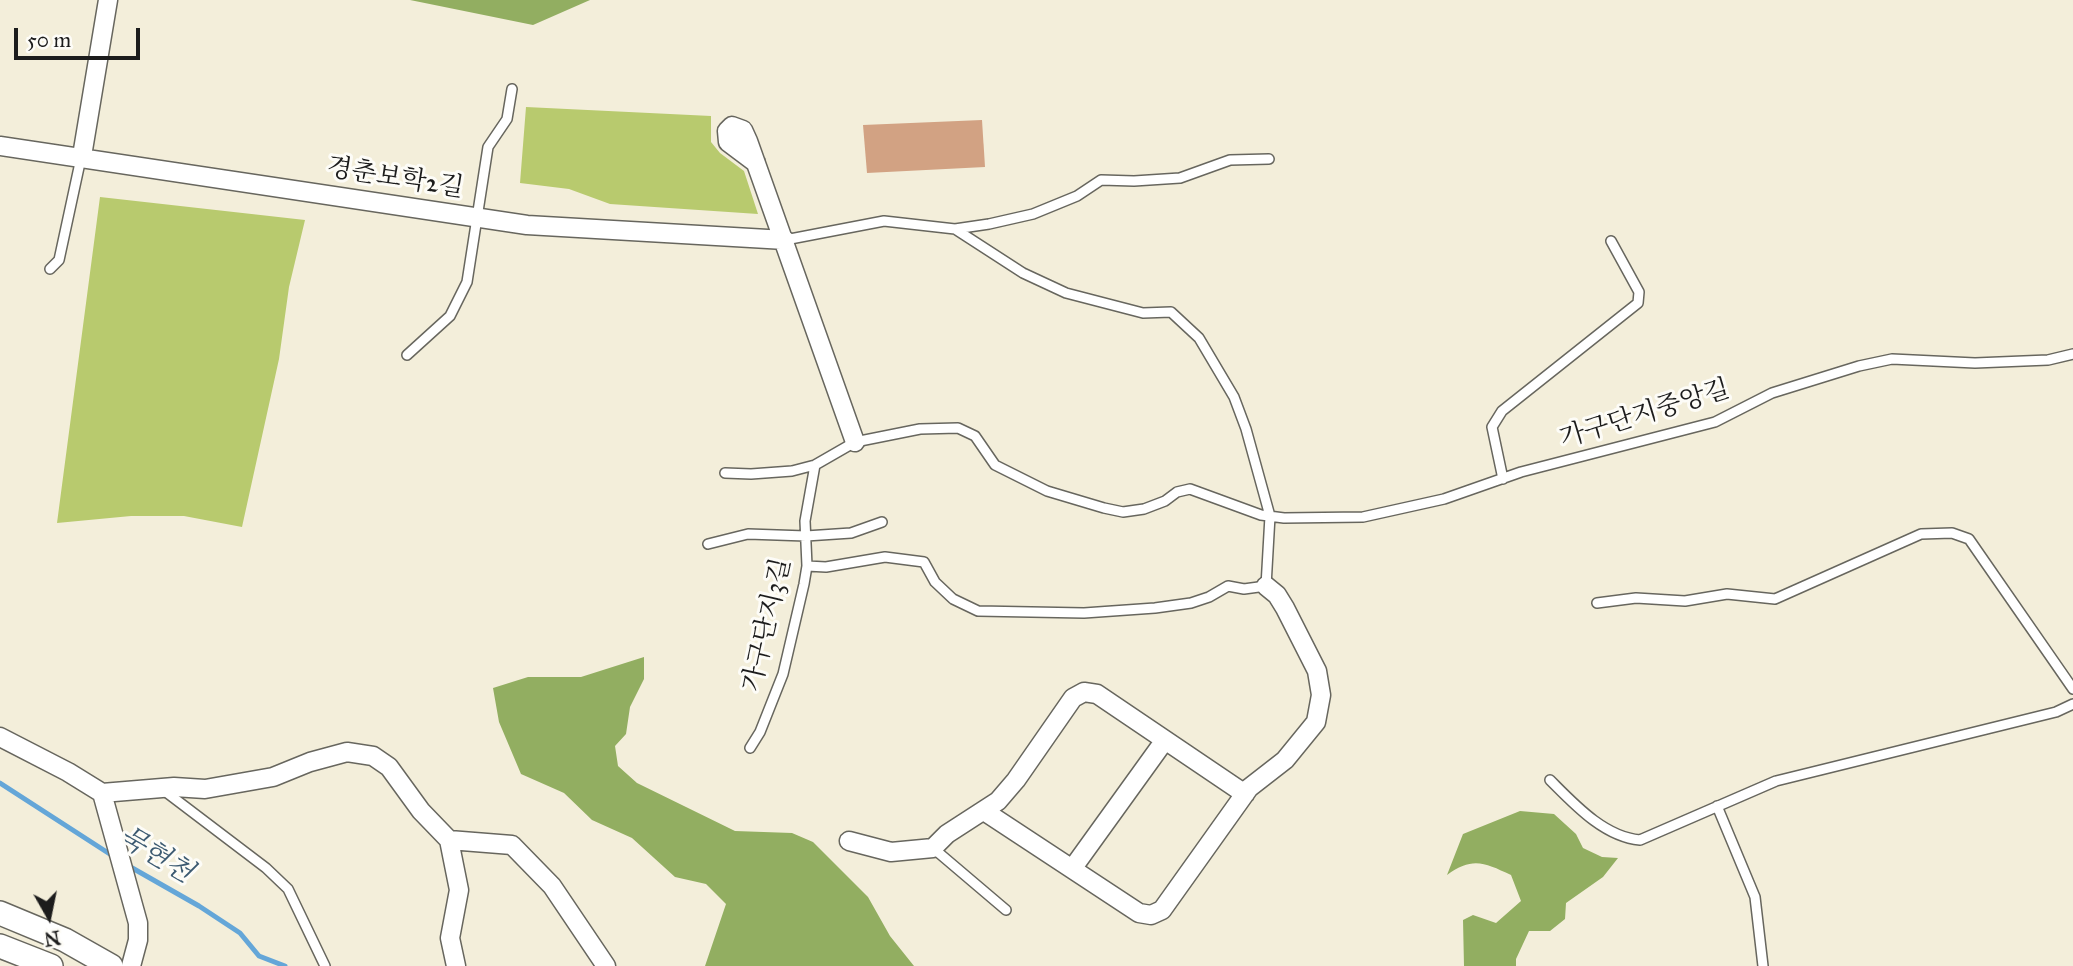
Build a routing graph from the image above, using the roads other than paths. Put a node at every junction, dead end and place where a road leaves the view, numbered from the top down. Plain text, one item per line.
1 (108, 0) edge
2 (512, 89) dead end
3 (0, 146) edge
4 (82, 156) junction
5 (1269, 159) dead end
6 (756, 163) dead end
7 (475, 218) junction
8 (955, 229) junction
9 (785, 240) junction
10 (1611, 241) dead end
11 (50, 269) dead end
12 (2073, 354) edge
13 (407, 355) dead end
14 (855, 442) junction
15 (815, 465) junction
16 (725, 473) dead end
17 (1503, 479) junction
18 (1270, 516) junction
19 (881, 522) dead end
20 (806, 536) junction
21 (708, 544) dead end
22 (807, 566) junction
23 (1266, 586) junction
24 (1597, 603) dead end
25 (2073, 689) edge
26 (2073, 704) edge
27 (0, 737) edge
28 (1165, 740) junction
29 (750, 748) dead end
30 (1550, 780) dead end
31 (161, 788) junction
32 (102, 793) junction
33 (1245, 794) junction
34 (1717, 806) junction
35 (984, 811) junction
36 (449, 840) junction
37 (849, 841) dead end
38 (933, 848) junction
39 (1072, 869) junction
40 (1006, 909) dead end
41 (0, 913) edge
42 (0, 946) edge
43 (51, 966) edge
44 (111, 966) edge
45 (131, 966) edge
46 (325, 966) edge
47 (456, 966) edge
48 (607, 966) edge
49 (1763, 966) edge

1 - 4 street
2 - 7 lane
3 - 4 street, 경춘보학2길
4 - 7 street, 경춘보학2길
4 - 11 lane
5 - 8 lane
6 - 9 street
7 - 9 street, 경춘보학2길
7 - 13 lane
8 - 9 lane
8 - 18 lane
9 - 14 street
10 - 17 lane
12 - 17 lane, 가구단지중앙길
14 - 15 lane, 가구단지중앙길
14 - 18 lane, 가구단지중앙길
15 - 16 lane, 가구단지중앙길
15 - 20 lane, 가구단지3길
17 - 18 lane, 가구단지중앙길
18 - 23 lane
19 - 20 lane
20 - 21 lane
20 - 22 lane, 가구단지3길
22 - 23 lane
22 - 29 lane, 가구단지3길
23 - 33 street
24 - 25 lane
26 - 34 lane
27 - 32 street
28 - 33 street
28 - 35 street
28 - 39 street
30 - 34 lane
31 - 32 street
31 - 36 street
31 - 46 lane
32 - 45 street
33 - 39 street
34 - 49 lane
35 - 38 street
35 - 39 street
36 - 47 street
36 - 48 street
37 - 38 street
38 - 40 lane
41 - 44 street
42 - 43 street

